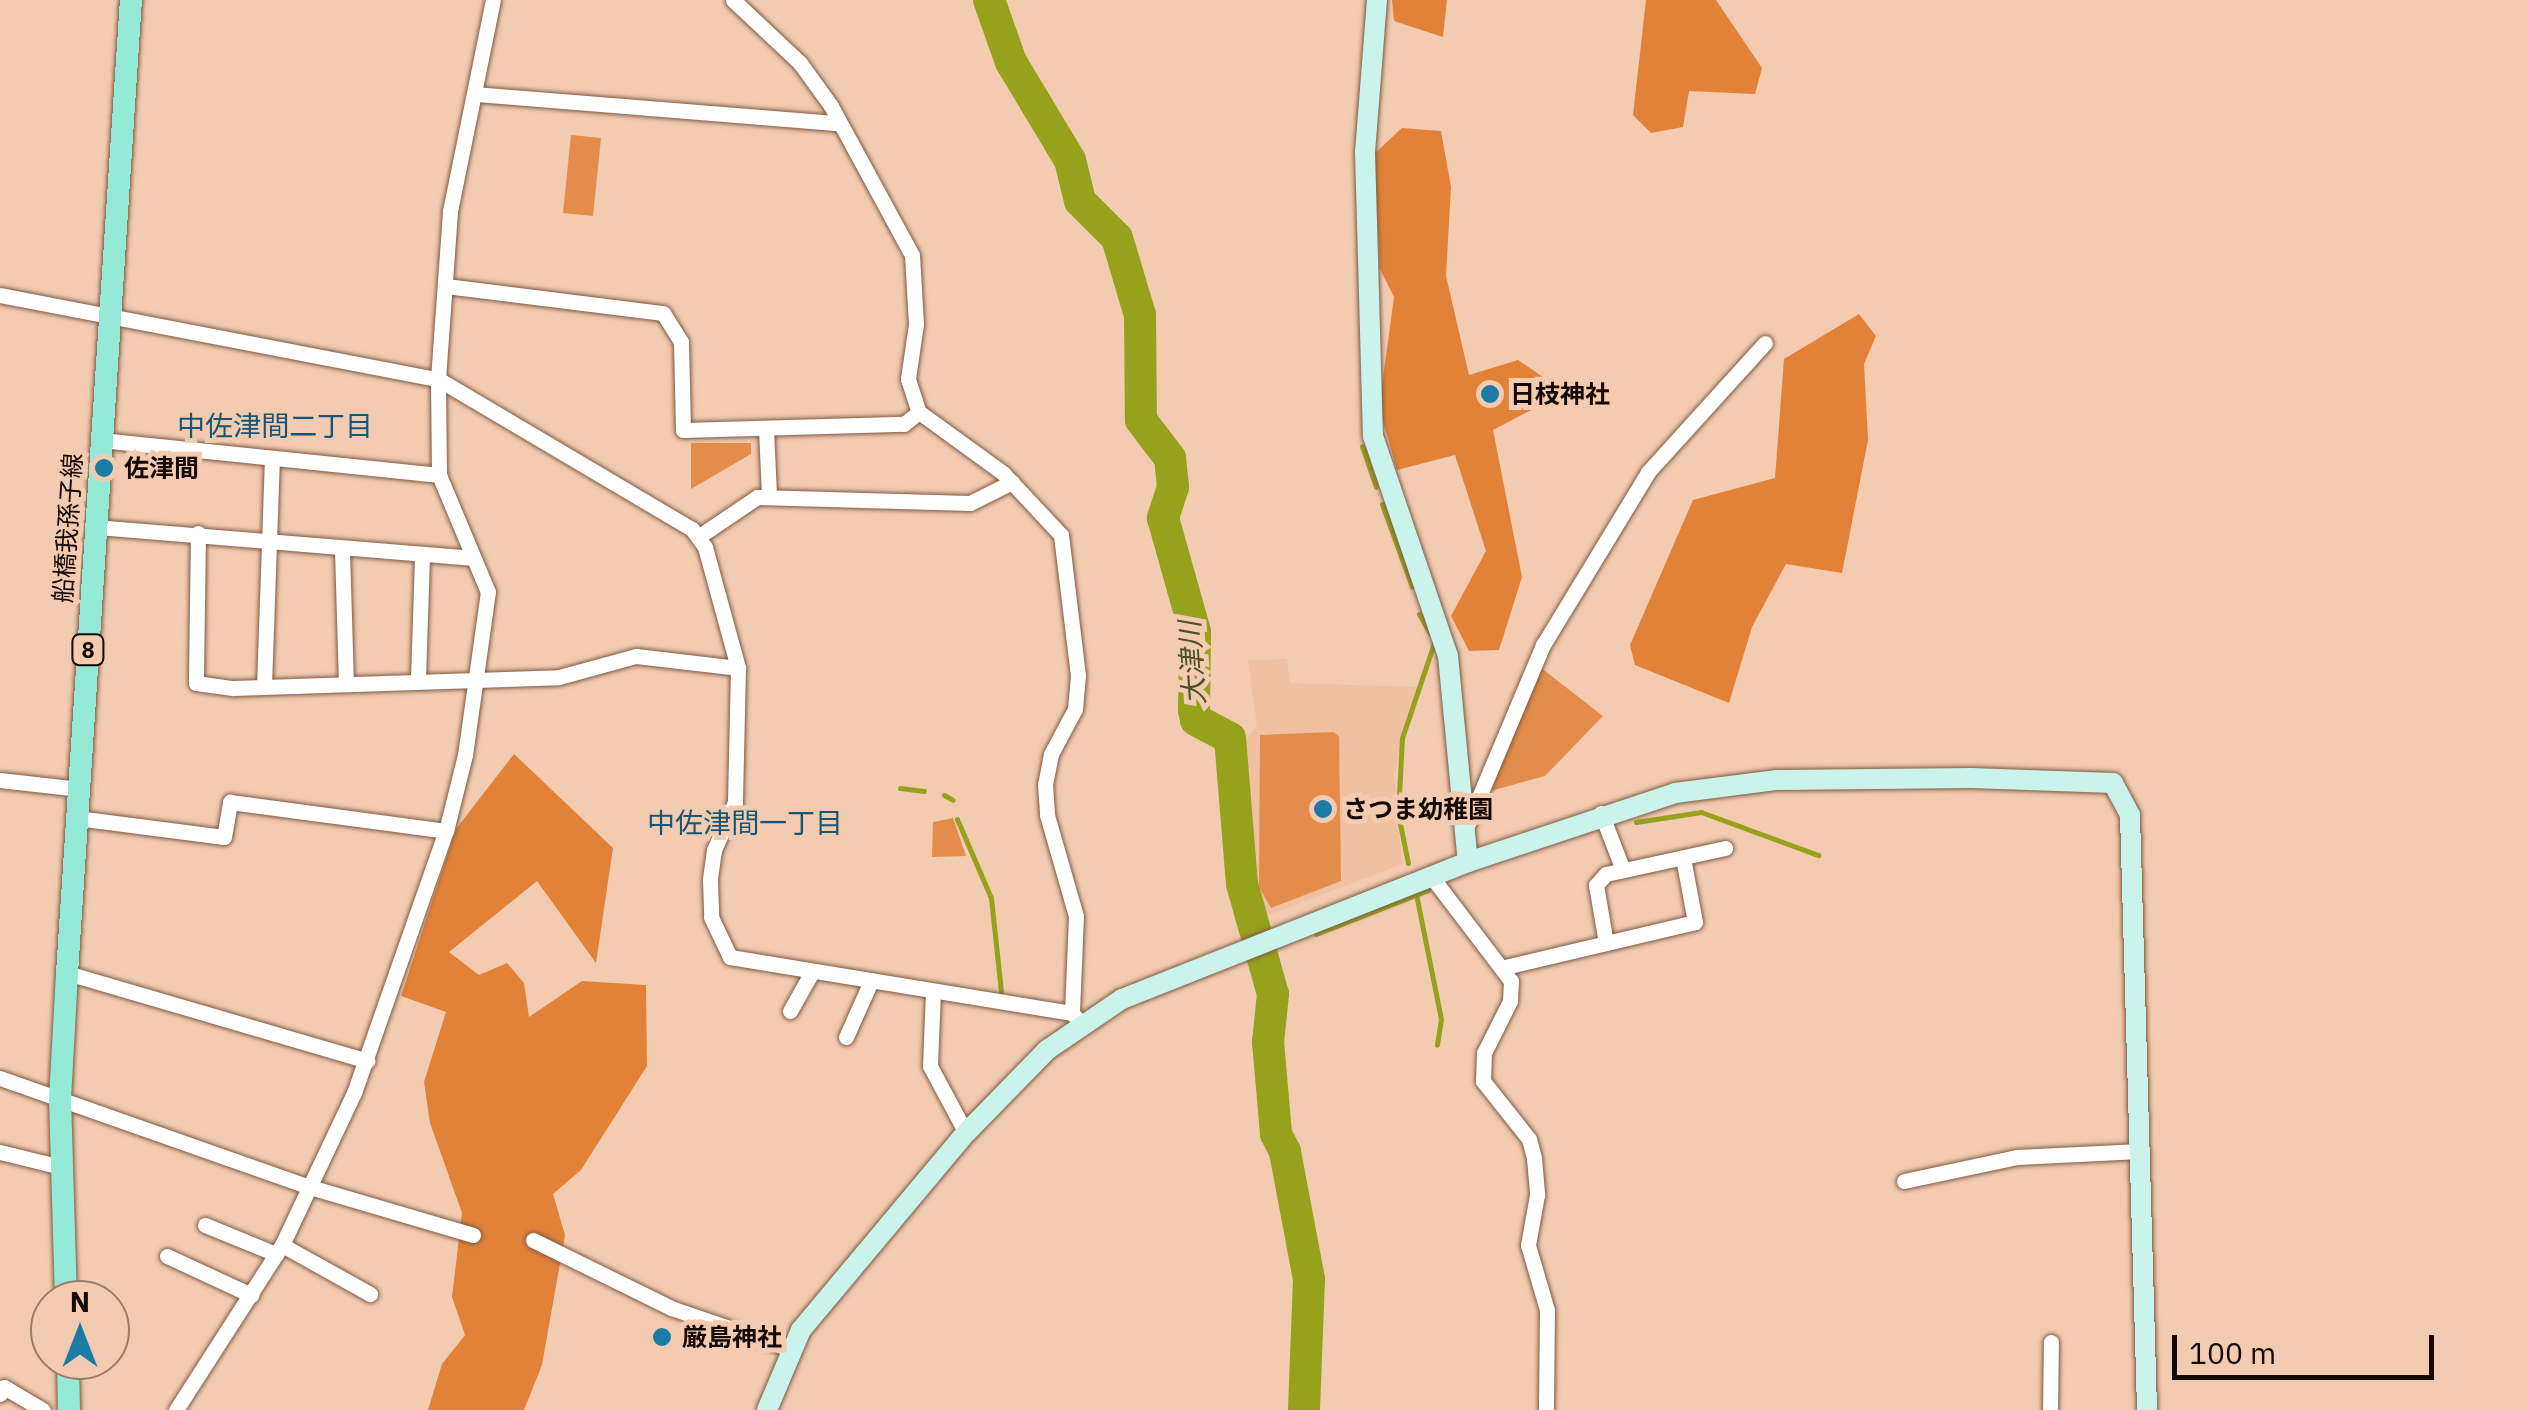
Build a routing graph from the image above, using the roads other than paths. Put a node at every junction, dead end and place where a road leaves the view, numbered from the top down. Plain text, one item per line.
1 (131, 0) edge
2 (494, 0) edge
3 (733, 0) edge
4 (1377, 0) edge
5 (475, 94) junction
6 (838, 123) junction
7 (446, 286) junction
8 (0, 295) edge
9 (110, 313) junction
10 (1766, 344) dead end
11 (438, 378) junction
12 (919, 412) junction
13 (766, 429) junction
14 (101, 440) junction
15 (272, 458) junction
16 (439, 475) junction
17 (1012, 482) junction
18 (769, 496) junction
19 (96, 527) junction
20 (198, 533) junction
21 (698, 536) junction
22 (266, 540) junction
23 (342, 550) junction
24 (422, 555) junction
25 (472, 558) junction
26 (738, 668) junction
27 (476, 677) junction
28 (418, 678) junction
29 (346, 684) junction
30 (264, 686) junction
31 (0, 780) edge
32 (79, 789) junction
33 (1601, 813) junction
34 (77, 818) junction
35 (446, 831) junction
36 (1465, 831) junction
37 (1726, 848) dead end
38 (1683, 858) junction
39 (1468, 862) junction
40 (1623, 870) junction
41 (1431, 876) junction
42 (1606, 943) junction
43 (730, 957) junction
44 (1505, 967) junction
45 (718, 969) dead end
46 (812, 972) junction
47 (66, 973) junction
48 (870, 981) junction
49 (932, 991) junction
50 (790, 1012) dead end
51 (1077, 1018) junction
52 (846, 1037) dead end
53 (368, 1061) junction
54 (0, 1078) edge
55 (60, 1099) junction
56 (966, 1133) junction
57 (2140, 1151) junction
58 (0, 1152) edge
59 (61, 1168) junction
60 (1904, 1180) dead end
61 (310, 1187) junction
62 (205, 1224) dead end
63 (473, 1235) dead end
64 (533, 1240) dead end
65 (279, 1250) junction
66 (167, 1256) dead end
67 (65, 1280) edge
68 (370, 1294) dead end
69 (251, 1295) junction
70 (2050, 1342) dead end
71 (790, 1349) junction
72 (68, 1380) edge
73 (0, 1394) edge
74 (43, 1410) edge
75 (69, 1410) edge
76 (176, 1410) edge
77 (767, 1410) edge
78 (1546, 1410) edge
79 (2050, 1410) edge
80 (2147, 1410) edge

1 - 9 main road, 船橋我孫子線 / 8
2 - 5 street
3 - 6 street
4 - 36 street
5 - 6 street
5 - 7 street
6 - 12 street
7 - 11 street
7 - 13 street
8 - 9 street
9 - 11 street
9 - 14 main road, 船橋我孫子線 / 8
10 - 36 street
11 - 16 street
11 - 21 street
12 - 13 street
12 - 17 street
13 - 18 street
14 - 15 street
14 - 19 main road, 船橋我孫子線 / 8
15 - 16 street
15 - 22 street
16 - 25 street
17 - 18 street
17 - 51 street
18 - 21 street
19 - 20 street
19 - 32 main road, 船橋我孫子線 / 8
20 - 22 street
20 - 30 street
21 - 26 street
22 - 23 street
22 - 30 street
23 - 24 street
23 - 29 street
24 - 25 street
24 - 28 street
25 - 27 street
26 - 27 street
26 - 43 street
27 - 28 street
27 - 35 street
28 - 29 street
29 - 30 street
31 - 32 street
32 - 34 main road, 船橋我孫子線 / 8
33 - 39 street
33 - 40 street
33 - 57 street
34 - 35 street
34 - 47 main road, 船橋我孫子線 / 8
35 - 53 street
36 - 39 street
37 - 38 street
38 - 40 street
38 - 42 street
39 - 41 street
40 - 42 street
41 - 44 street
41 - 51 street
42 - 44 street
43 - 45 street
43 - 46 street
44 - 78 street
46 - 48 street
46 - 50 street
47 - 53 street
47 - 55 main road, 船橋我孫子線 / 8
48 - 49 street
48 - 52 street
49 - 51 street
49 - 56 street
51 - 56 street
53 - 61 street
54 - 55 street
55 - 59 main road, 船橋我孫子線 / 8
55 - 61 street
56 - 71 street
57 - 60 street
57 - 80 street
58 - 59 street
59 - 67 main road, 船橋我孫子線 / 8
61 - 63 street
61 - 65 street
62 - 65 street
64 - 71 street
65 - 68 street
65 - 69 street
66 - 69 street
69 - 76 street
70 - 79 street
71 - 77 street
72 - 75 main road
73 - 74 street

